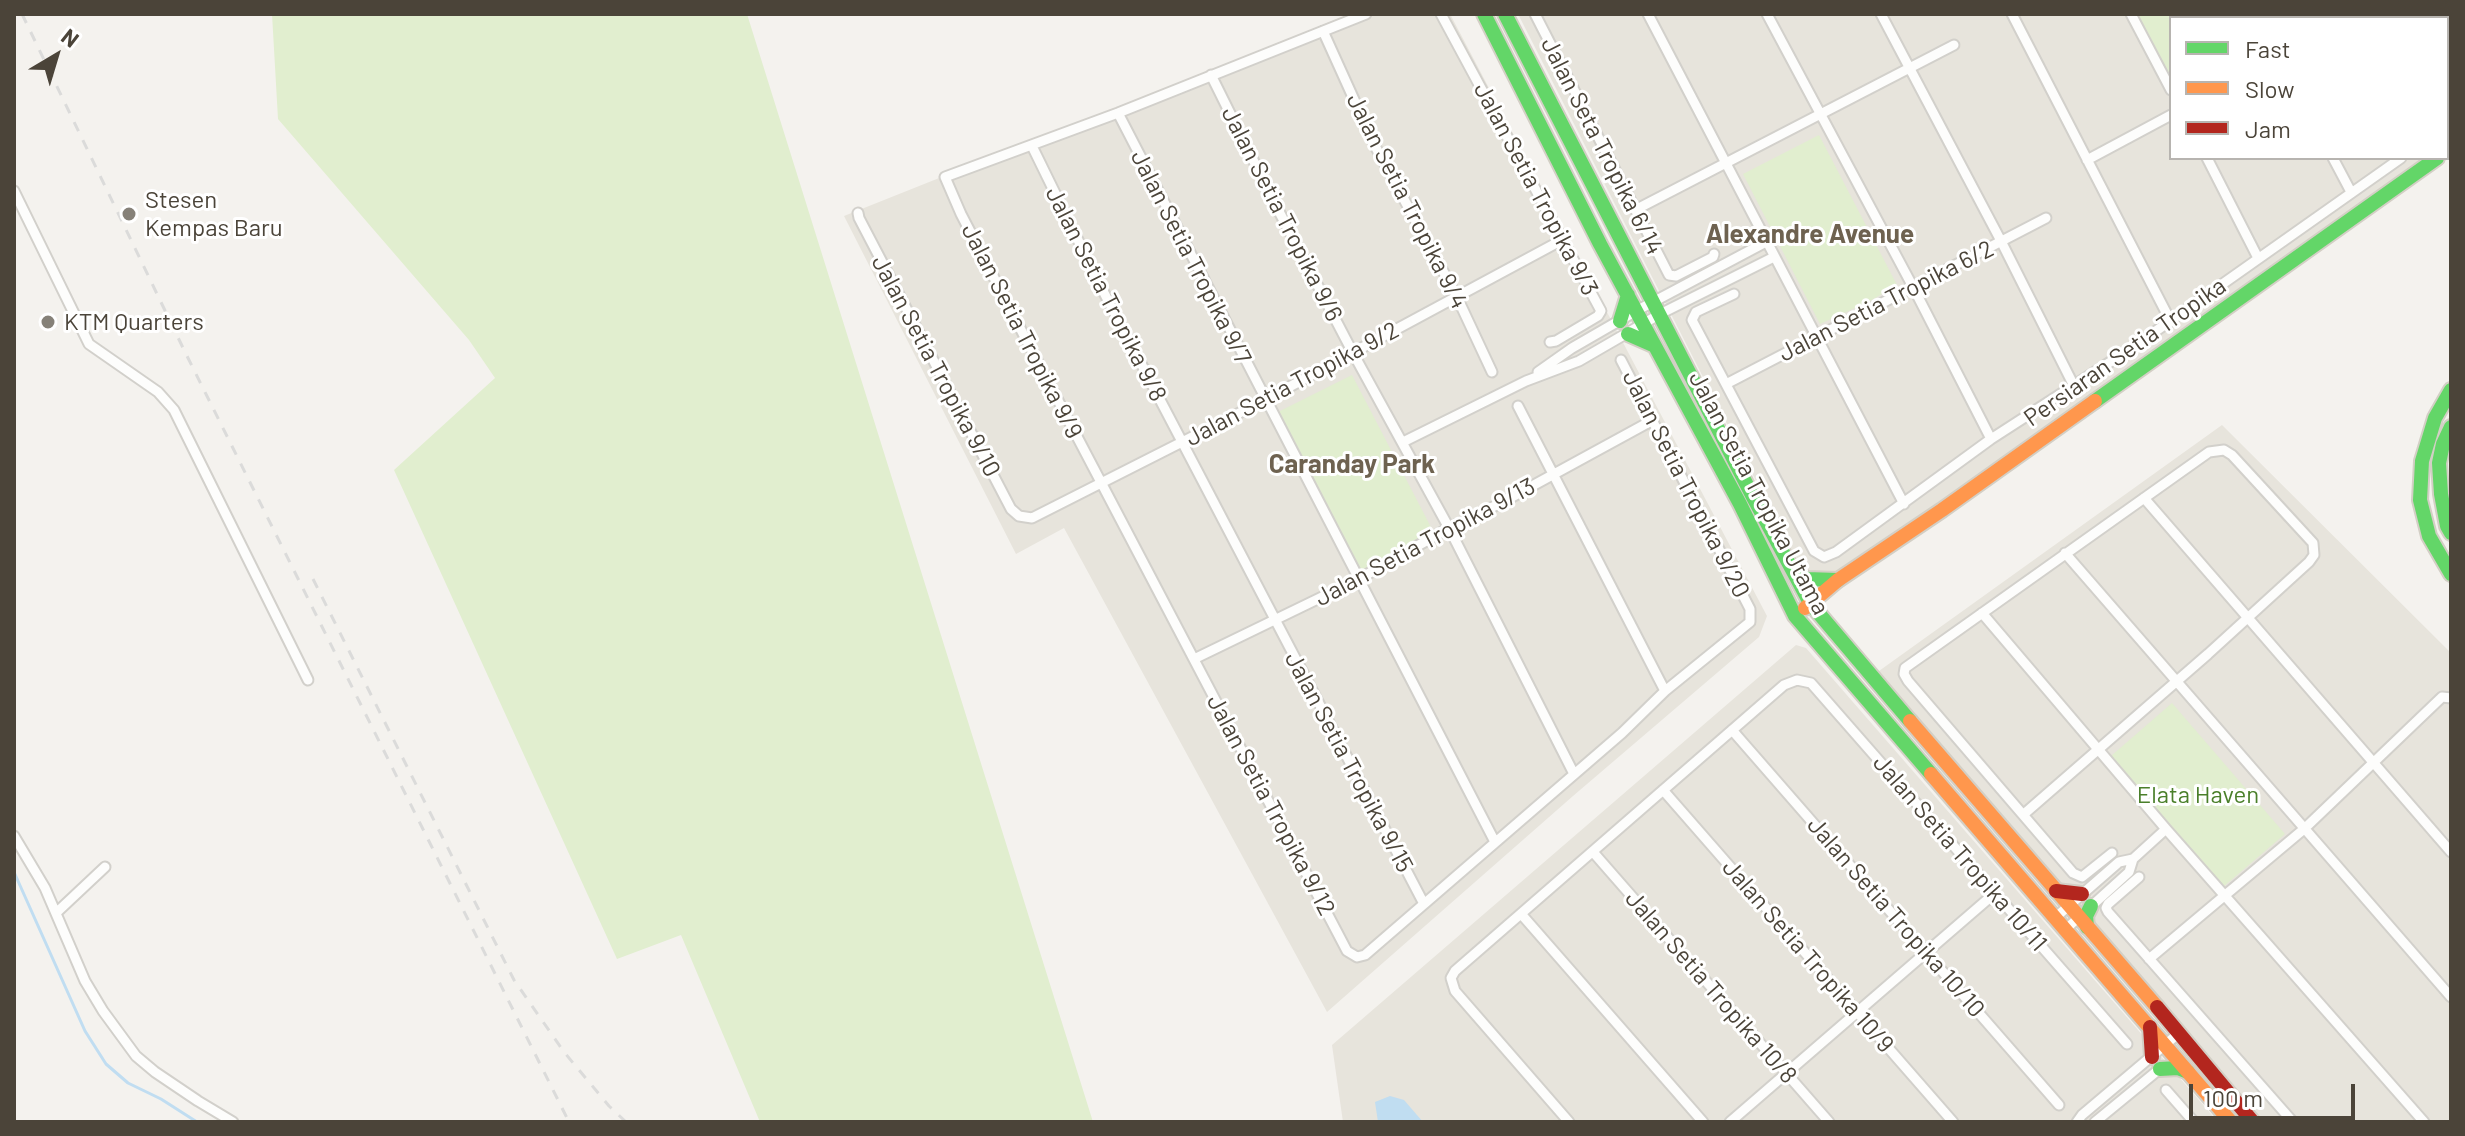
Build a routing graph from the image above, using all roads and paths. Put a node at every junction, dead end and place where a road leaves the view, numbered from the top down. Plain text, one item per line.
1 (1366, 14) edge
2 (1441, 14) edge
3 (1484, 14) edge
4 (1505, 14) edge
5 (1535, 14) edge
6 (1648, 14) edge
7 (1767, 14) edge
8 (1881, 14) edge
9 (2012, 14) edge
10 (2131, 14) edge
11 (1323, 31) junction
12 (1954, 45) dead end
13 (1909, 69) junction
14 (1211, 75) junction
15 (2169, 86) edge
16 (1118, 113) junction
17 (1819, 115) junction
18 (2169, 116) edge
19 (1032, 146) junction
20 (2208, 160) edge
21 (2334, 160) edge
22 (2398, 160) edge
23 (2434, 160) edge
24 (2088, 161) junction
25 (1726, 165) junction
26 (14, 191) edge
27 (2351, 192) junction
28 (1635, 210) junction
29 (858, 213) dead end
30 (2046, 218) dead end
31 (1562, 240) junction
32 (2001, 241) junction
33 (1766, 242) junction
34 (1714, 254) dead end
35 (1774, 257) junction
36 (2258, 258) junction
37 (1699, 277) junction
38 (1913, 287) junction
39 (1706, 291) junction
40 (1734, 294) dead end
41 (1456, 295) junction
42 (1628, 295) junction
43 (1657, 308) junction
44 (1636, 311) junction
45 (1620, 321) junction
46 (2171, 322) junction
47 (1643, 325) junction
48 (1603, 331) junction
49 (1628, 334) junction
50 (1816, 337) junction
51 (1550, 342) dead end
52 (1610, 344) junction
53 (1656, 348) junction
54 (2129, 350) dead end
55 (1353, 353) junction
56 (2118, 357) dead end
57 (1621, 360) dead end
58 (1492, 372) dead end
59 (1526, 381) junction
60 (1726, 384) junction
61 (2074, 386) junction
62 (2451, 390) edge
63 (1265, 400) junction
64 (1518, 406) dead end
65 (1653, 420) junction
66 (2451, 427) edge
67 (1991, 439) junction
68 (1182, 442) junction
69 (1403, 442) junction
70 (1553, 474) junction
71 (1101, 484) junction
72 (2144, 498) junction
73 (1904, 504) junction
74 (1019, 516) joint
75 (1449, 528) junction
76 (2451, 533) edge
77 (2065, 553) junction
78 (1791, 569) junction
79 (2451, 574) edge
80 (1359, 579) junction
81 (1838, 580) junction
82 (1810, 603) junction
83 (1982, 613) junction
84 (1795, 616) junction
85 (2247, 619) junction
86 (1275, 621) junction
87 (1194, 659) junction
88 (308, 680) dead end
89 (2175, 682) junction
90 (1665, 691) junction
91 (2451, 698) edge
92 (1732, 730) junction
93 (2099, 750) junction
94 (2374, 764) junction
95 (1574, 774) junction
96 (1663, 790) junction
97 (2024, 814) junction
98 (2166, 829) junction
99 (2304, 829) junction
100 (14, 836) edge
101 (1495, 842) junction
102 (1593, 852) junction
103 (2451, 852) edge
104 (2112, 853) dead end
105 (2133, 859) junction
106 (105, 867) dead end
107 (2102, 876) junction
108 (2139, 877) dead end
109 (2112, 887) junction
110 (2056, 891) junction
111 (1995, 893) junction
112 (2225, 896) junction
113 (2093, 903) junction
114 (1424, 904) junction
115 (56, 913) junction
116 (1522, 915) junction
117 (2078, 917) junction
118 (2061, 923) junction
119 (1927, 953) junction
120 (2149, 959) junction
121 (2451, 997) edge
122 (1858, 1013) junction
123 (2150, 1027) junction
124 (2184, 1039) junction
125 (2127, 1044) dead end
126 (2171, 1050) junction
127 (2156, 1063) junction
128 (1787, 1074) junction
129 (2192, 1074) junction
130 (2120, 1083) junction
131 (2166, 1090) dead end
132 (2130, 1094) junction
133 (2059, 1105) dead end
134 (233, 1122) edge
135 (1569, 1122) edge
136 (1703, 1122) edge
137 (1730, 1122) edge
138 (1829, 1122) edge
139 (1953, 1122) edge
140 (2077, 1122) edge
141 (2095, 1122) edge
142 (2194, 1122) edge
143 (2231, 1122) edge
144 (2253, 1122) edge
145 (2293, 1122) edge
146 (2424, 1122) edge

1 - 11 street
2 - 31 street, Jalan Setia Tropika 9/3
3 - 42 main road, Jalan Setia Tropika Utama
4 - 43 main road, Jalan Setia Tropika Utama
5 - 28 street, Jalan Seta Tropika 6/14
6 - 25 street
7 - 17 street
8 - 13 street
9 - 24 street
10 - 15 street
11 - 14 street
11 - 41 street, Jalan Setia Tropika 9/4
12 - 13 street
13 - 17 street
13 - 32 street
14 - 16 street
14 - 55 street, Jalan Setia Tropika 9/6
16 - 19 street
16 - 63 street, Jalan Setia Tropika 9/7
17 - 25 street
17 - 38 street
18 - 24 street
19 - 68 street, Jalan Setia Tropika 9/8
19 - 71 street, Jalan Setia Tropika 9/9
20 - 36 street
21 - 27 street
22 - 27 street
23 - 81 main road, Persiaran Setia Tropika
24 - 46 street
25 - 28 street
25 - 33 street
26 - 88 street
27 - 36 street
28 - 34 street, Jalan Seta Tropika 6/14
29 - 74 street, Jalan Setia Tropika 9/10
30 - 32 street, Jalan Setia Tropika 6/2
31 - 41 street, Jalan Setia Tropika 9/2
31 - 51 street, Jalan Setia Tropika 9/3
32 - 38 street, Jalan Setia Tropika 6/2
32 - 61 street
33 - 35 street
33 - 37 street
35 - 39 street
35 - 50 street
36 - 46 street
37 - 39 street
37 - 43 street
38 - 50 street, Jalan Setia Tropika 6/2
38 - 67 street
39 - 43 street
40 - 60 street
41 - 55 street, Jalan Setia Tropika 9/2
41 - 58 street, Jalan Setia Tropika 9/4
42 - 44 main road, Jalan Setia Tropika Utama
42 - 45 main road
43 - 44 street
43 - 47 street
43 - 78 main road, Jalan Setia Tropika Utama
44 - 45 street
44 - 47 main road, Jalan Setia Tropika Utama
45 - 48 street
46 - 54 street
47 - 49 street
47 - 53 main road, Jalan Setia Tropika Utama
48 - 52 street
48 - 59 street
49 - 52 street
49 - 53 main road
50 - 60 street, Jalan Setia Tropika 6/2
50 - 73 street
52 - 59 street
53 - 84 main road, Jalan Setia Tropika Utama
55 - 63 street, Jalan Setia Tropika 9/2
55 - 69 street, Jalan Setia Tropika 9/6
56 - 61 street
57 - 65 street, Jalan Setia Tropika 9/20
59 - 69 street
60 - 73 street
61 - 67 street
62 - 79 main road
63 - 68 street, Jalan Setia Tropika 9/2
63 - 80 street, Jalan Setia Tropika 9/7
64 - 70 street
65 - 70 street, Jalan Setia Tropika 9/13
65 - 90 street, Jalan Setia Tropika 9/20
66 - 76 main road
67 - 73 street
68 - 71 street, Jalan Setia Tropika 9/2
68 - 86 street, Jalan Setia Tropika 9/8
69 - 75 street, Jalan Setia Tropika 9/6
70 - 75 street, Jalan Setia Tropika 9/13
70 - 90 street
71 - 74 street, Jalan Setia Tropika 9/2
71 - 87 street, Jalan Setia Tropika 9/9
72 - 77 street
72 - 85 street
72 - 85 street
75 - 80 street, Jalan Setia Tropika 9/13
75 - 95 street, Jalan Setia Tropika 9/6
77 - 83 street
77 - 89 street
78 - 81 main road
78 - 82 main road, Jalan Setia Tropika Utama
80 - 86 street, Jalan Setia Tropika 9/13
80 - 101 street, Jalan Setia Tropika 9/7
81 - 82 main road, Persiaran Setia Tropika
82 - 84 main road, Persiaran Setia Tropika
82 - 110 main road, Jalan Setia Tropika Utama
83 - 93 street
83 - 97 street
84 - 118 main road, Jalan Setia Tropika Utama
85 - 89 street
85 - 94 street
86 - 87 street, Jalan Setia Tropika 9/13
86 - 114 street, Jalan Setia Tropika 9/15
87 - 114 street, Jalan Setia Tropika 9/12
89 - 93 street
89 - 99 street
90 - 95 street
91 - 94 street
92 - 96 street
92 - 111 street, Jalan Setia Tropika 10/11
92 - 119 street, Jalan Setia Tropika 10/10
93 - 97 street
93 - 98 street
94 - 99 street
94 - 103 street
95 - 101 street
96 - 102 street
96 - 122 street, Jalan Setia Tropika 10/9
97 - 104 street
98 - 105 street
98 - 112 street
99 - 112 street
99 - 121 street
100 - 115 street
101 - 114 street
102 - 116 street
102 - 128 street, Jalan Setia Tropika 10/8
105 - 107 street
105 - 109 street
106 - 115 street
107 - 109 street
107 - 113 street
108 - 113 street
109 - 113 street
110 - 113 main road
110 - 117 main road, Jalan Setia Tropika Utama
111 - 119 street
111 - 125 street, Jalan Setia Tropika 10/11
112 - 120 street
112 - 146 street
113 - 117 street
113 - 117 main road
113 - 120 street
115 - 134 street
116 - 135 street
116 - 136 street
117 - 118 street
117 - 118 street
117 - 124 main road, Jalan Setia Tropika Utama
118 - 123 main road, Jalan Setia Tropika Utama
119 - 122 street
119 - 133 street, Jalan Setia Tropika 10/10
120 - 145 street
122 - 128 street
122 - 139 street, Jalan Setia Tropika 10/9
123 - 126 main road, Jalan Setia Tropika Utama
123 - 127 main road
124 - 126 street
124 - 126 street
124 - 144 main road, Jalan Setia Tropika Utama
126 - 127 street
126 - 127 street
126 - 129 main road, Jalan Setia Tropika Utama
127 - 129 main road
127 - 130 street
127 - 132 street
128 - 137 street
128 - 138 street, Jalan Setia Tropika 10/8
129 - 143 main road, Jalan Setia Tropika Utama
130 - 132 street
130 - 140 street
131 - 142 street
132 - 141 street

